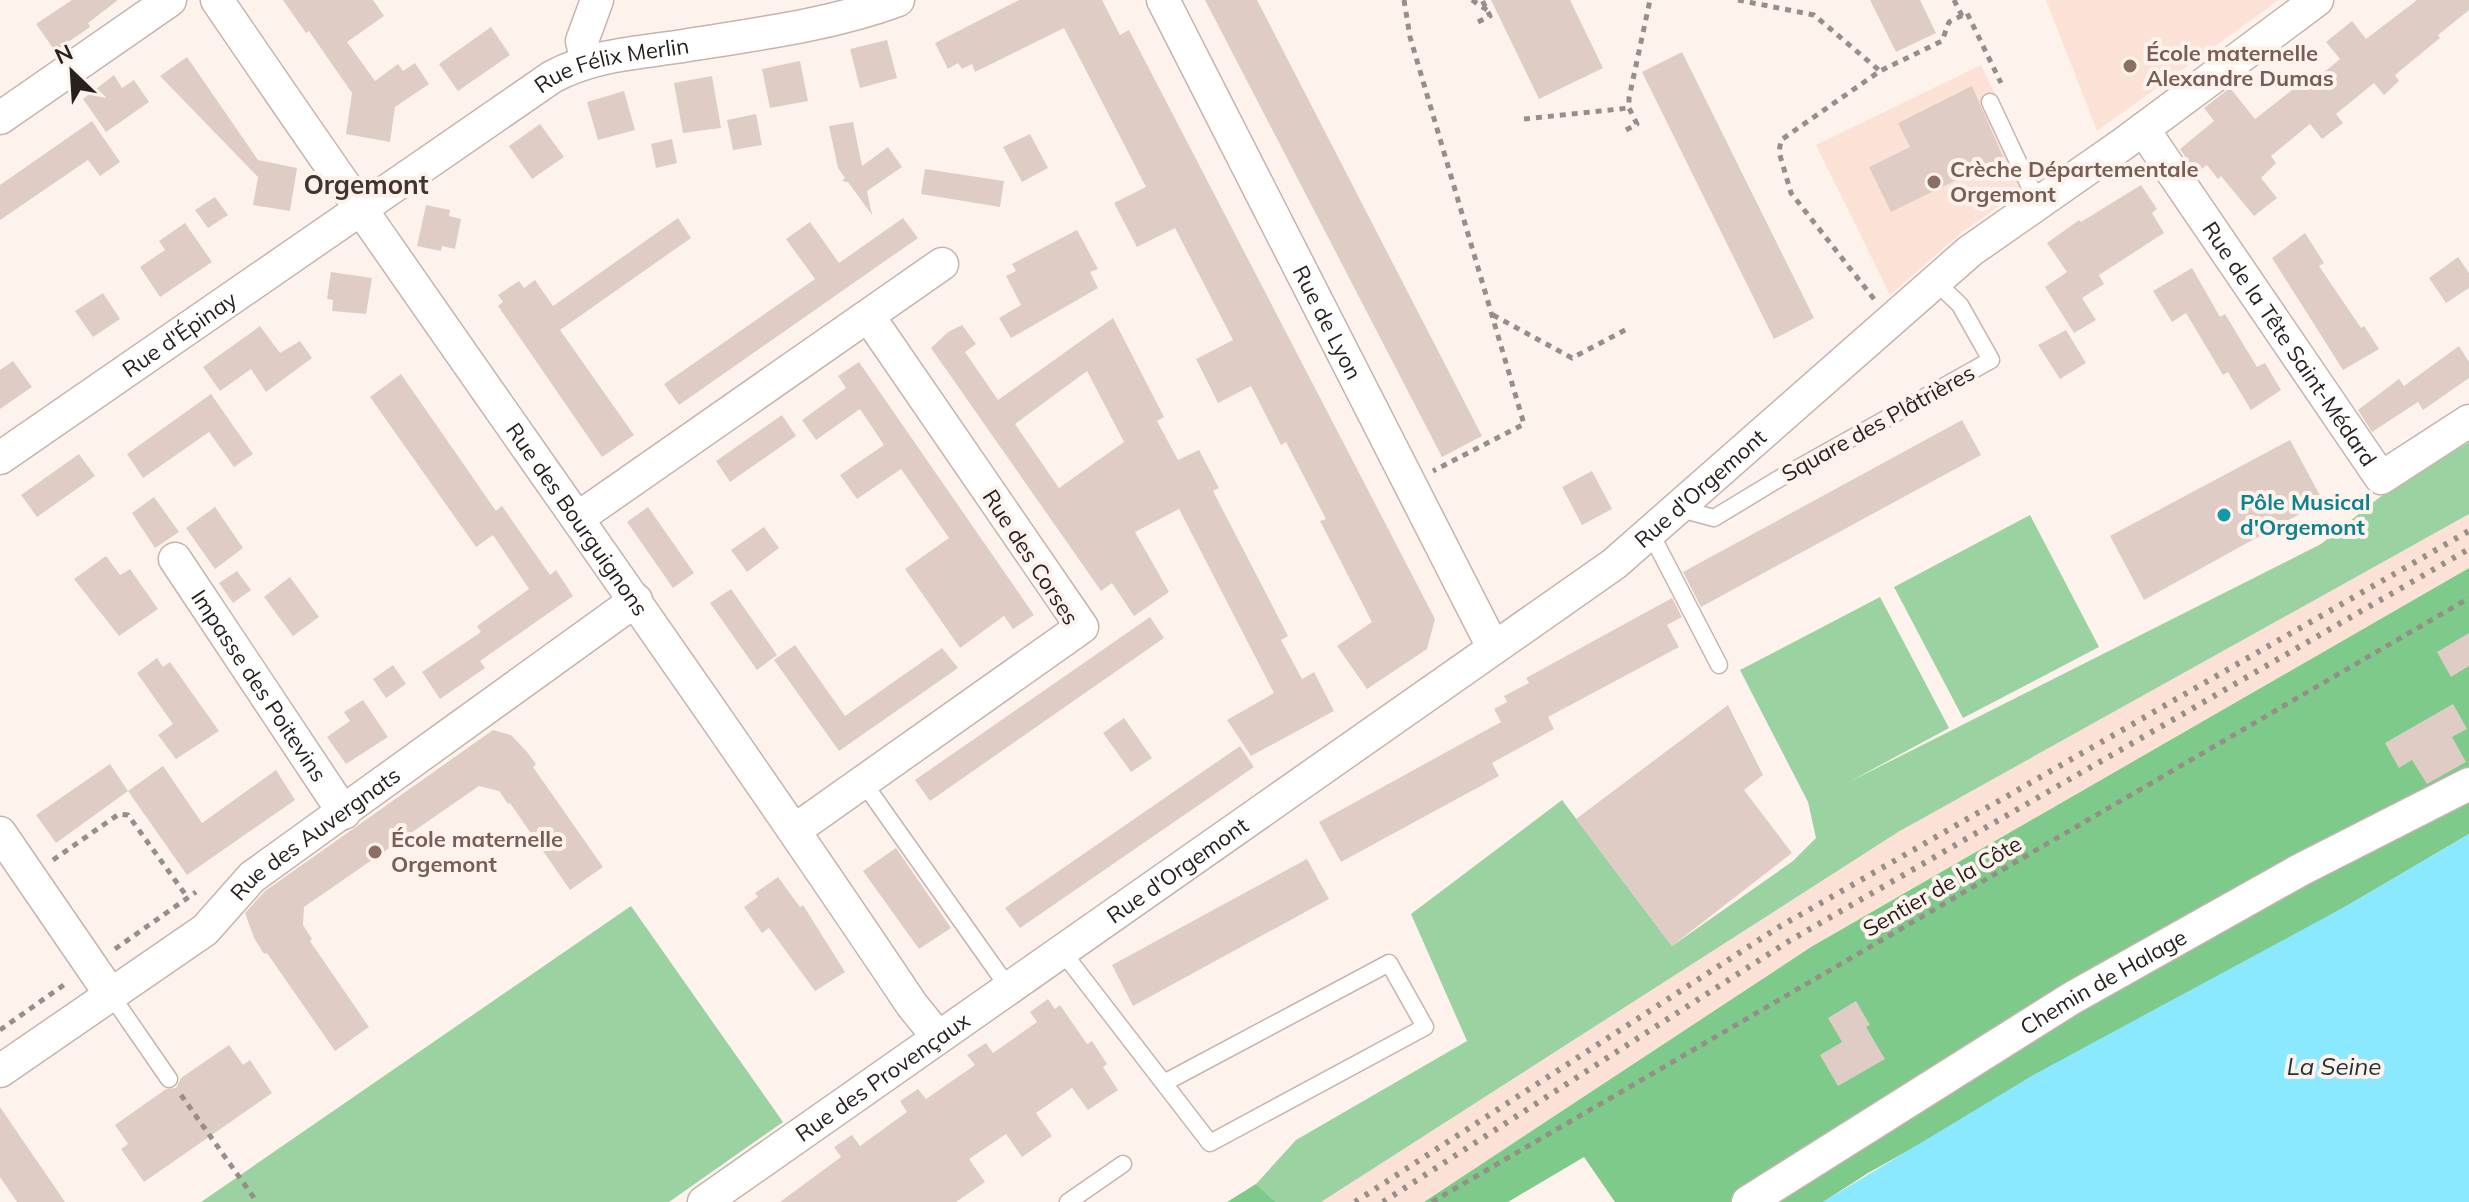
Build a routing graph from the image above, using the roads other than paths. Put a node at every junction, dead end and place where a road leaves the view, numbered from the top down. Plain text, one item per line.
1 (170, 0) edge
2 (217, 0) edge
3 (597, 0) edge
4 (898, 0) edge
5 (1163, 0) edge
6 (2317, 0) edge
7 (587, 61) junction
8 (1990, 102) dead end
9 (0, 118) edge
10 (2143, 129) junction
11 (2042, 200) junction
12 (359, 209) junction
13 (942, 264) dead end
14 (1935, 281) junction
15 (869, 317) junction
16 (2469, 421) edge
17 (0, 458) edge
18 (1677, 508) junction
19 (578, 518) junction
20 (1650, 532) junction
21 (175, 559) dead end
22 (636, 600) junction
23 (1493, 647) junction
24 (1719, 665) dead end
25 (863, 782) junction
26 (2469, 784) edge
27 (344, 813) junction
28 (795, 830) junction
29 (0, 833) edge
30 (1061, 950) junction
31 (1008, 987) junction
32 (111, 995) junction
33 (938, 1037) junction
34 (0, 1071) edge
35 (169, 1079) road end
36 (1164, 1083) junction
37 (1123, 1164) dead end
38 (704, 1202) edge
39 (1068, 1202) edge
40 (1748, 1202) edge

1 - 9 street
2 - 12 street, Rue des Bourguignons
3 - 7 street
4 - 7 street, Rue Félix Merlin
5 - 23 street, Rue de Lyon
6 - 10 street, Rue d'Orgemont
7 - 12 street, Rue Félix Merlin
8 - 11 lane
10 - 11 street, Rue d'Orgemont
10 - 16 street, Rue de la Tête Saint-Médard
11 - 14 street, Rue d'Orgemont
12 - 17 street, Rue d'Épinay
12 - 19 street, Rue des Bourguignons
13 - 15 street
14 - 18 street, Rue d'Orgemont
14 - 18 lane, Square des Plâtrières
15 - 19 street
15 - 25 street, Rue des Corses
18 - 20 street, Rue d'Orgemont
19 - 22 street, Rue des Bourguignons
20 - 23 street, Rue d'Orgemont
20 - 24 lane
21 - 27 street, Impasse des Poitevins
22 - 27 street, Rue des Auvergnats
22 - 28 street, Rue des Bourguignons
23 - 30 street, Rue d'Orgemont
25 - 28 street, Rue des Corses
25 - 31 lane
26 - 40 street, Chemin de Halage
27 - 32 street, Rue des Auvergnats
28 - 33 street, Rue des Bourguignons
29 - 32 street
30 - 31 street, Rue des Provençaux
30 - 36 lane
31 - 33 street, Rue des Provençaux
32 - 34 street, Rue des Auvergnats
32 - 35 lane
33 - 38 street, Rue des Provençaux
36 - 36 lane
37 - 39 lane

